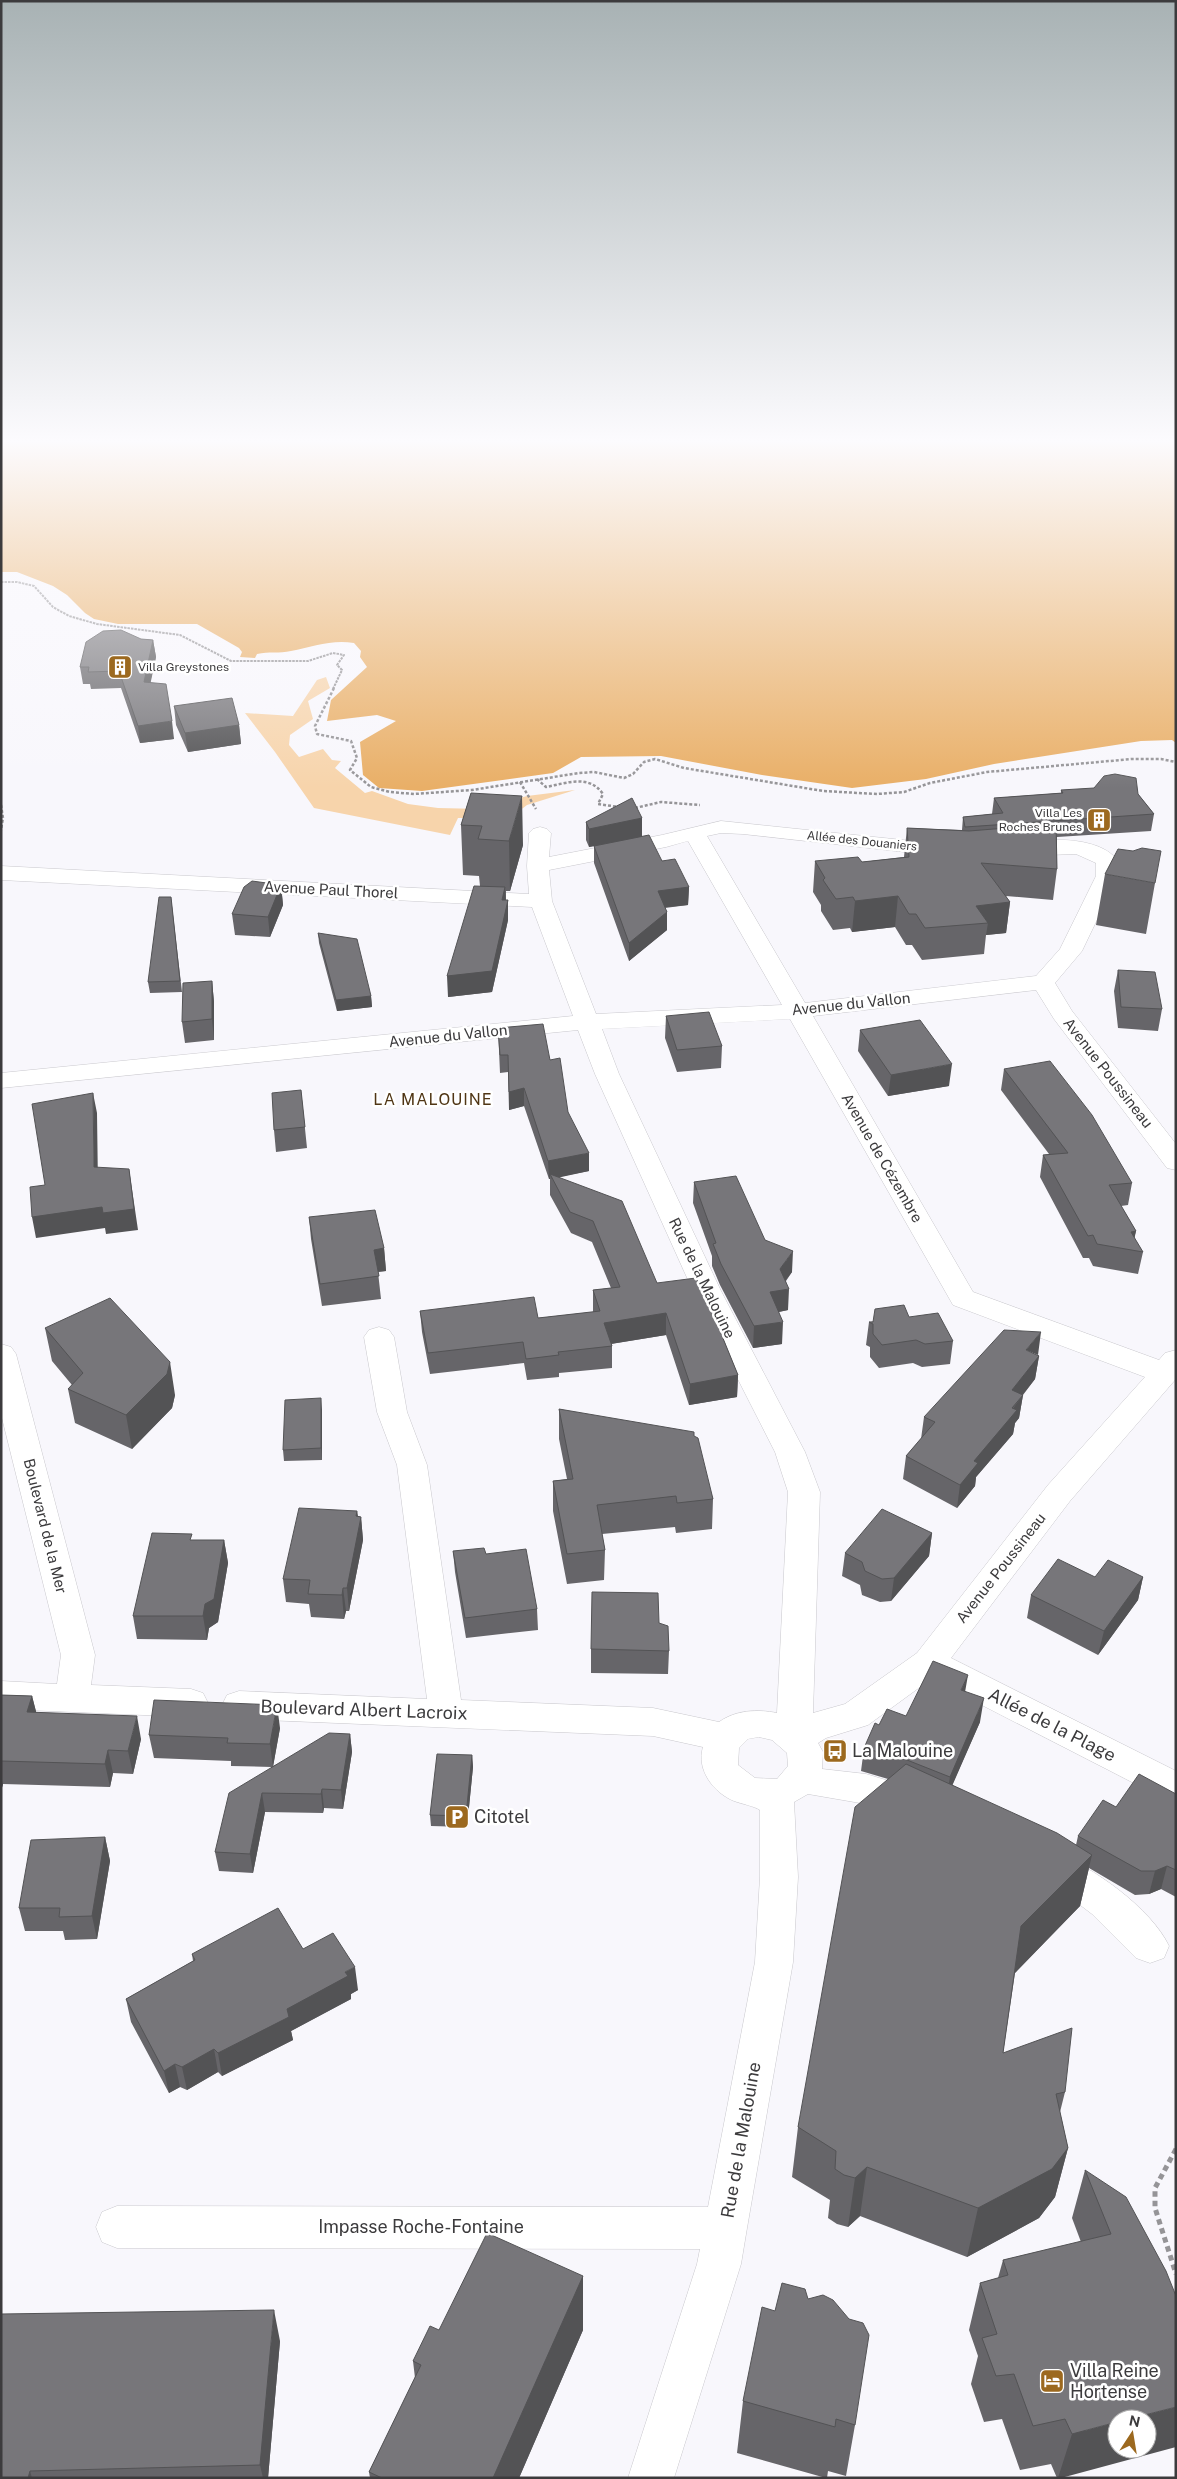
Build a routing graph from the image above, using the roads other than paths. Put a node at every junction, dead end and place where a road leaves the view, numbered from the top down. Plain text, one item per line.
1 (694, 832) junction
2 (540, 833) road end
3 (997, 851) edge
4 (959, 852) edge
5 (538, 866) junction
6 (1, 873) edge
7 (541, 902) junction
8 (1044, 982) junction
9 (798, 1010) junction
10 (589, 1022) junction
11 (1, 1081) edge
12 (1176, 1162) edge
13 (379, 1337) dead end
14 (1, 1354) edge
15 (1170, 1366) edge
16 (929, 1662) junction
17 (1, 1695) edge
18 (72, 1698) junction
19 (446, 1714) junction
20 (791, 1734) junction
21 (725, 1738) junction
22 (787, 1786) junction
23 (1176, 1788) edge
24 (936, 1813) edge
25 (1025, 1855) edge
26 (1150, 1946) dead end
27 (117, 2227) dead end
28 (726, 2228) junction
29 (651, 2478) edge

1 - 4 street, Allée des Douaniers
1 - 5 street, Allée des Douaniers
1 - 9 street, Avenue de Cézembre
2 - 5 street, Rue de la Malouine
3 - 8 street
5 - 7 street, Rue de la Malouine
6 - 7 street, Avenue Paul Thorel
7 - 10 street, Rue de la Malouine
8 - 9 street, Avenue du Vallon
8 - 12 street, Avenue Poussineau
9 - 10 street, Avenue du Vallon
9 - 15 street, Avenue de Cézembre
10 - 11 street, Avenue du Vallon
10 - 20 street, Rue de la Malouine
13 - 19 street
14 - 18 street, Boulevard de la Mer
15 - 16 street, Avenue Poussineau
16 - 20 street, Avenue Poussineau
16 - 23 street, Allée de la Plage
17 - 18 street, Boulevard Albert Lacroix
18 - 19 street, Boulevard Albert Lacroix
19 - 21 street, Boulevard Albert Lacroix
20 - 21 street
20 - 22 street
21 - 22 street
22 - 24 street
22 - 28 street, Rue de la Malouine
25 - 26 street
27 - 28 street, Impasse Roche-Fontaine
28 - 29 street, Rue de la Malouine

